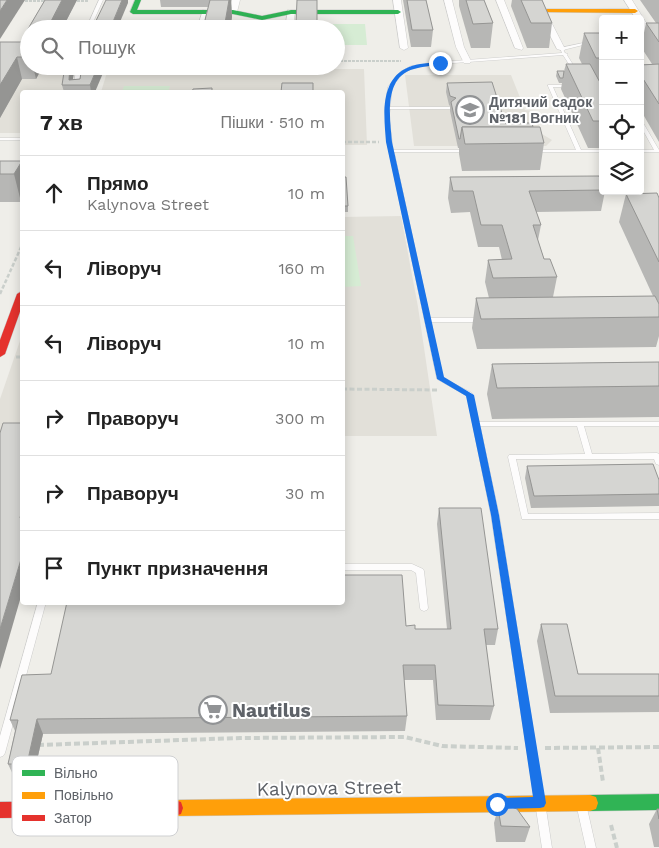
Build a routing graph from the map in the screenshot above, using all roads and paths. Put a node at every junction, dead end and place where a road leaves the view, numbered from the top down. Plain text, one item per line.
1 (101, 0) edge
2 (138, 0) edge
3 (236, 0) edge
4 (397, 0) edge
5 (448, 0) edge
6 (500, 0) edge
7 (536, 0) edge
8 (628, 0) edge
9 (542, 11) junction
10 (206, 12) junction
11 (233, 12) junction
12 (291, 12) junction
13 (398, 12) junction
14 (619, 15) edge
15 (637, 15) edge
16 (92, 20) edge
17 (204, 20) edge
18 (290, 20) edge
19 (644, 25) edge
20 (644, 43) edge
21 (657, 43) edge
22 (596, 44) joint
23 (404, 48) dead end
24 (518, 48) dead end
25 (599, 48) edge
26 (563, 52) junction
27 (466, 61) junction
28 (568, 74) edge
29 (79, 75) edge
30 (576, 86) edge
31 (77, 90) edge
32 (387, 108) junction
33 (451, 108) edge
34 (644, 128) edge
35 (0, 139) edge
36 (20, 139) edge
37 (345, 142) edge
38 (389, 142) junction
39 (392, 151) junction
40 (480, 151) edge
41 (530, 151) edge
42 (579, 151) junction
43 (599, 151) edge
44 (644, 151) edge
45 (658, 151) edge
46 (20, 249) edge
47 (0, 294) edge
48 (20, 299) edge
49 (427, 320) junction
50 (485, 320) edge
51 (0, 354) edge
52 (345, 389) edge
53 (461, 390) junction
54 (476, 424) junction
55 (580, 424) junction
56 (659, 424) edge
57 (589, 456) junction
58 (659, 462) edge
59 (659, 516) edge
60 (345, 567) edge
61 (41, 605) edge
62 (424, 608) dead end
63 (32, 746) edge
64 (659, 747) edge
65 (531, 748) junction
66 (0, 753) edge
67 (659, 802) edge
68 (540, 803) junction
69 (581, 803) junction
70 (178, 808) edge
71 (547, 848) edge
72 (591, 848) edge

1 - 16 lane
2 - 10 street
3 - 11 street
4 - 13 street
5 - 27 street
6 - 24 street
7 - 9 street
8 - 15 street
9 - 14 street
9 - 26 street
10 - 11 street
10 - 17 street
11 - 12 street
12 - 13 street
12 - 18 street
13 - 23 street
19 - 21 street
20 - 21 lane
22 - 25 lane
22 - 26 lane
26 - 27 lane
26 - 28 lane
27 - 32 lane
29 - 31 street
30 - 42 lane
32 - 33 lane
32 - 38 lane
34 - 45 lane
35 - 36 lane
37 - 38 path
38 - 39 lane
39 - 40 lane
39 - 49 lane
41 - 42 lane
42 - 43 lane
44 - 45 lane
46 - 47 path
48 - 51 street
49 - 50 lane
49 - 53 lane
52 - 53 path
53 - 54 lane
54 - 55 lane
54 - 65 lane
55 - 56 lane
55 - 57 lane
57 - 58 lane
57 - 59 lane
60 - 62 lane
61 - 66 lane
63 - 65 path
64 - 65 path
65 - 68 lane
67 - 69 street, Kalynova Street
68 - 69 street, Kalynova Street
68 - 70 street, Kalynova Street
68 - 71 lane
69 - 72 lane

